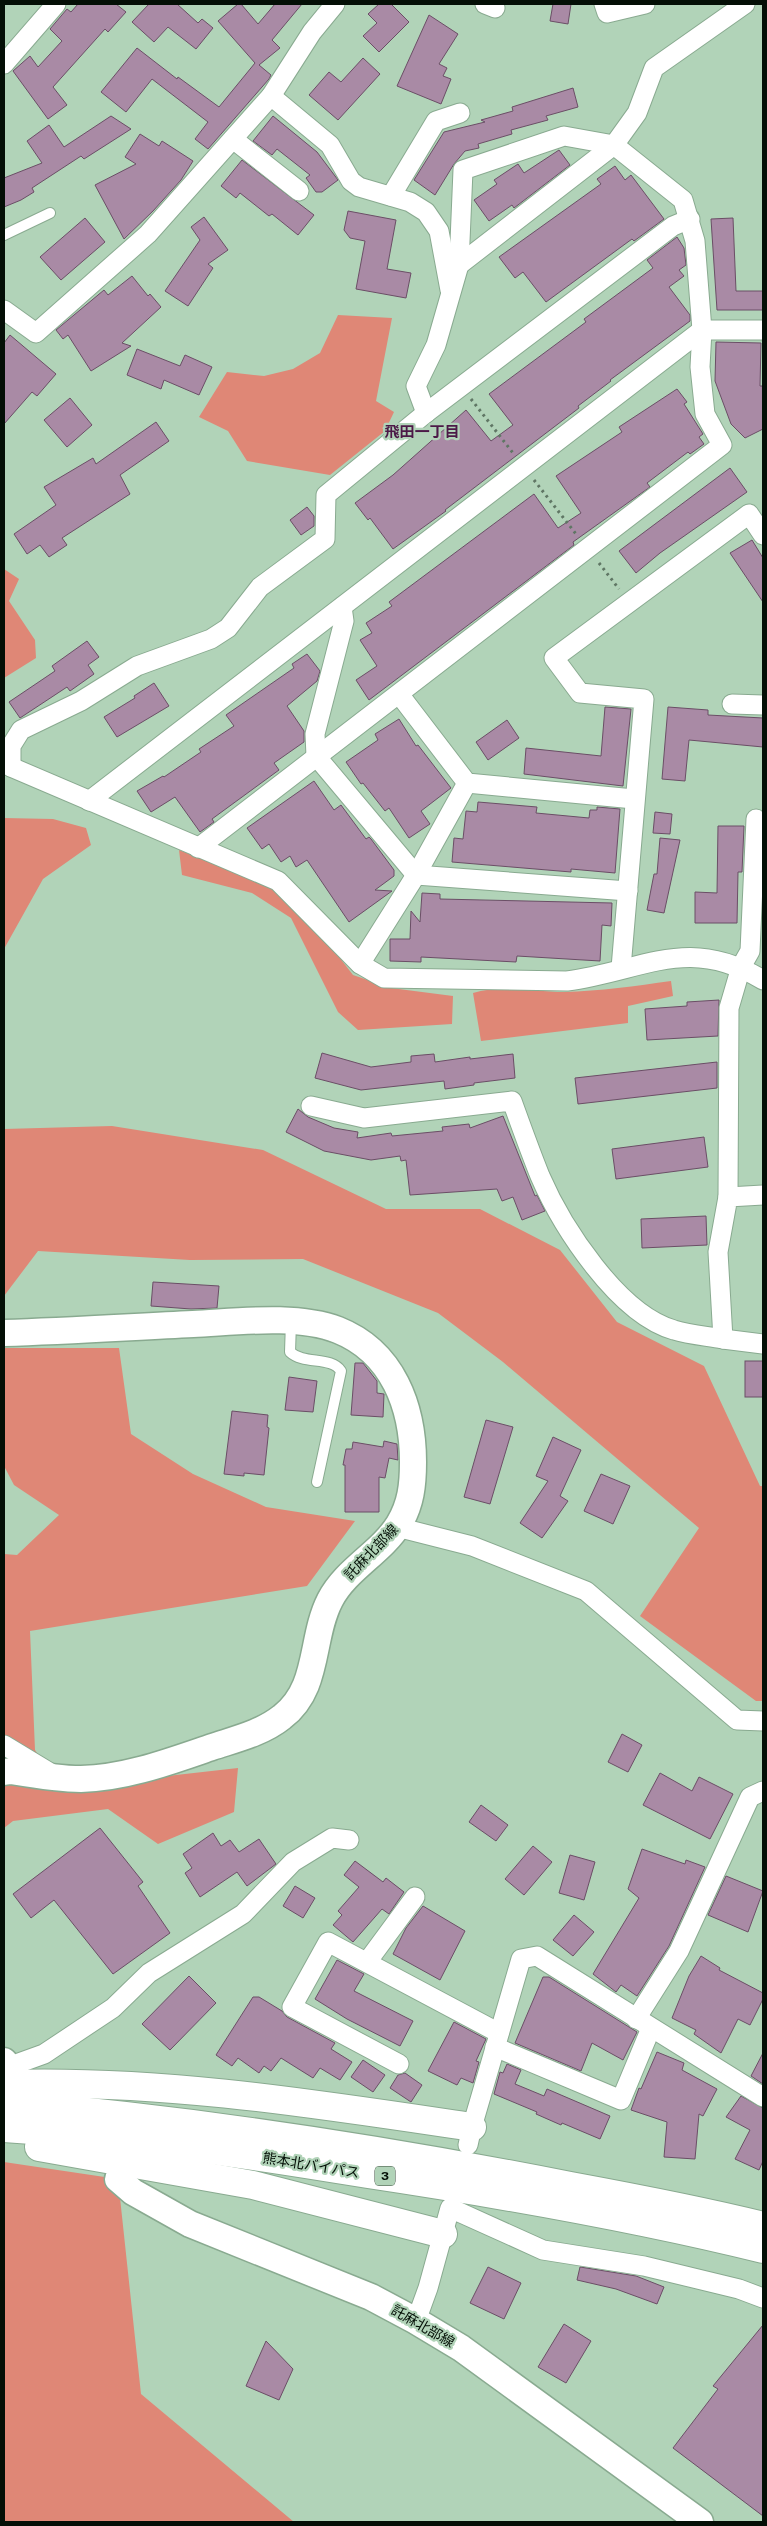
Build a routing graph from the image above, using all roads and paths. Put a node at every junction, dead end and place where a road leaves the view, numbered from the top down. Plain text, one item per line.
1 (56, 4) edge
2 (335, 4) edge
3 (604, 4) edge
4 (645, 4) edge
5 (746, 4) edge
6 (4, 64) edge
7 (271, 96) junction
8 (460, 113) dead end
9 (233, 139) junction
10 (614, 145) junction
11 (299, 191) dead end
12 (392, 196) junction
13 (50, 213) dead end
14 (690, 219) junction
15 (4, 235) edge
16 (459, 265) junction
17 (451, 293) junction
18 (4, 310) edge
19 (702, 330) junction
20 (763, 330) edge
21 (461, 387) junction
22 (426, 413) junction
23 (524, 468) junction
24 (763, 535) edge
25 (588, 549) junction
26 (630, 602) junction
27 (342, 607) junction
28 (399, 694) junction
29 (732, 704) dead end
30 (763, 705) edge
31 (316, 756) junction
32 (7, 769) edge
33 (467, 783) junction
34 (634, 799) junction
35 (89, 800) junction
36 (756, 819) dead end
37 (198, 848) junction
38 (416, 875) junction
39 (628, 892) junction
40 (758, 896) edge
41 (360, 964) junction
42 (741, 967) junction
43 (621, 968) junction
44 (763, 980) edge
45 (311, 1106) dead end
46 (763, 1195) edge
47 (728, 1198) junction
48 (291, 1322) junction
49 (4, 1333) edge
50 (723, 1339) junction
51 (763, 1344) edge
52 (317, 1482) dead end
53 (397, 1527) junction
54 (763, 1721) edge
55 (4, 1746) edge
56 (4, 1772) edge
57 (62, 1779) junction
58 (763, 1792) edge
59 (349, 1840) dead end
60 (416, 1897) dead end
61 (367, 1962) junction
62 (644, 2023) junction
63 (497, 2040) junction
64 (399, 2064) dead end
65 (7, 2071) edge
66 (763, 2097) edge
67 (4, 2104) edge
68 (4, 2128) edge
69 (470, 2136) joint
70 (4, 2142) edge
71 (118, 2179) dead end
72 (763, 2225) edge
73 (443, 2234) junction
74 (763, 2249) edge
75 (763, 2298) edge
76 (416, 2321) junction
77 (700, 2522) edge

1 - 6 street
2 - 7 street
3 - 4 street
5 - 10 street
7 - 9 street
7 - 12 street
8 - 12 street
9 - 11 street
9 - 18 street
10 - 14 street
10 - 16 street
10 - 16 street
12 - 17 street
13 - 15 lane
14 - 19 street
14 - 21 street
16 - 17 street
17 - 22 street
19 - 20 street
19 - 23 street
19 - 25 street
21 - 22 street
21 - 23 path
22 - 32 street
23 - 25 path
23 - 27 street
24 - 26 street
25 - 26 path
25 - 28 street
26 - 34 street
27 - 31 street
27 - 35 street
28 - 31 street
28 - 33 street
29 - 30 street
31 - 37 street
31 - 38 street
32 - 35 street
33 - 34 street
33 - 38 street
34 - 39 street
35 - 37 street
36 - 40 street
37 - 41 street
38 - 39 street
38 - 41 street
39 - 43 street
40 - 42 street
41 - 43 street
42 - 43 street
42 - 44 street
42 - 47 street
45 - 50 street
46 - 47 street
47 - 50 street
48 - 49 main road, 託麻北部線
48 - 52 lane
48 - 53 main road, 託麻北部線
50 - 51 street
53 - 54 street
53 - 57 main road, 託麻北部線
55 - 57 street
56 - 57 main road, 託麻北部線
58 - 62 street
59 - 65 street
60 - 61 street
61 - 63 street
61 - 64 street
62 - 63 street
62 - 63 street
62 - 66 street
63 - 69 street
65 - 69 highway
67 - 72 highway, 熊本北バイパス / 3
68 - 74 highway, 熊本北バイパス / 3
70 - 73 highway
71 - 76 main road, 託麻北部線
73 - 75 street
73 - 76 street
76 - 77 main road, 託麻北部線

